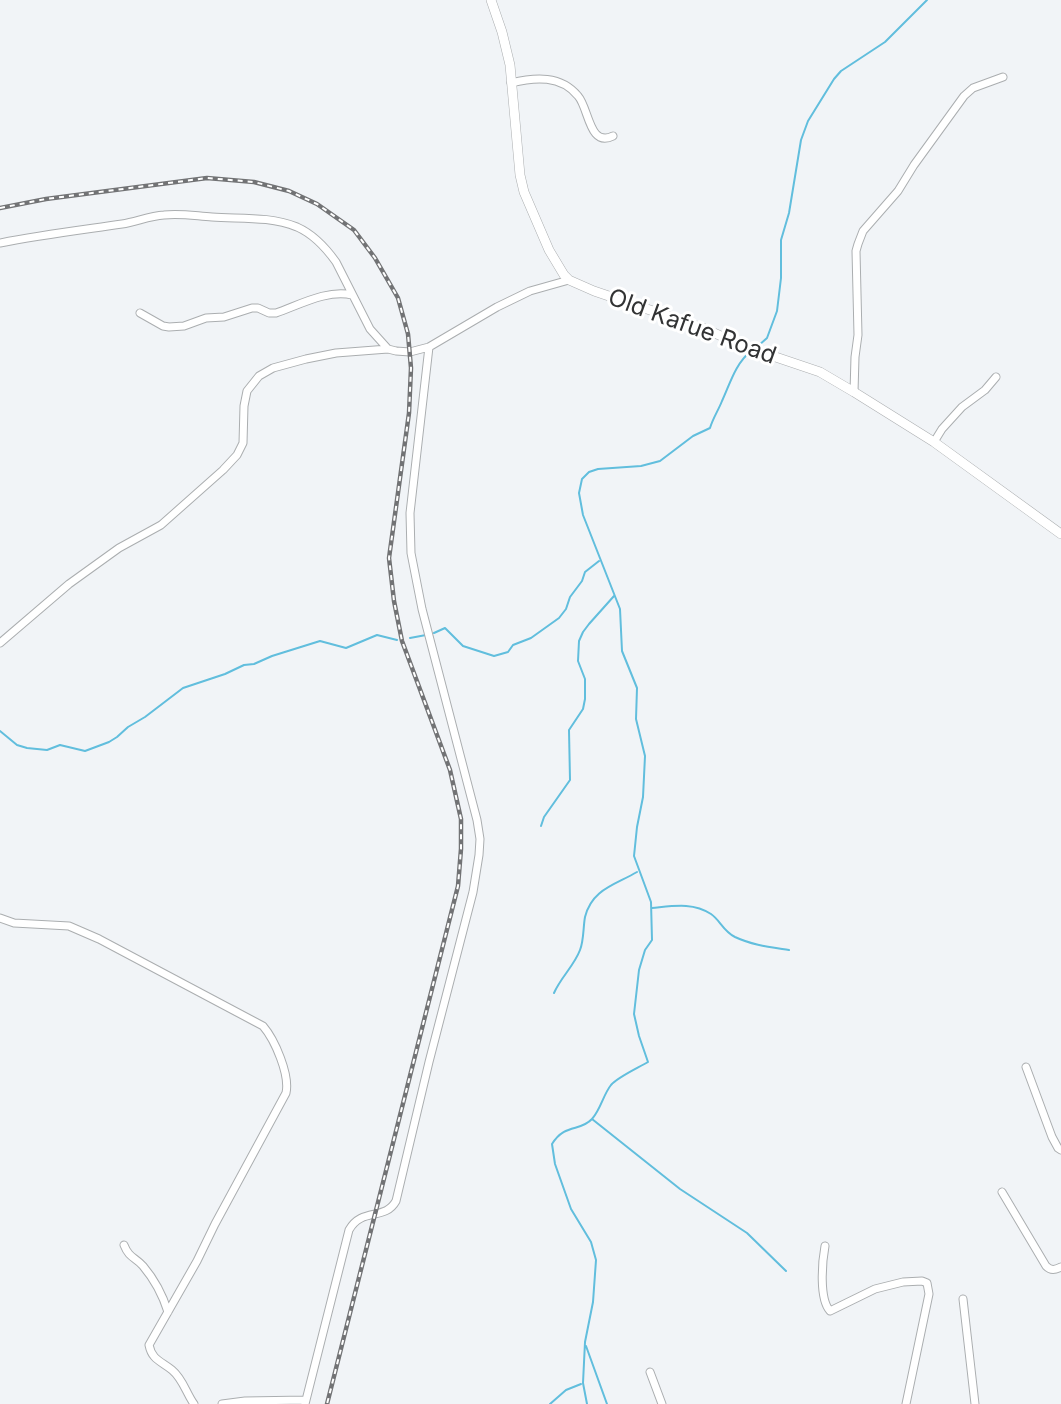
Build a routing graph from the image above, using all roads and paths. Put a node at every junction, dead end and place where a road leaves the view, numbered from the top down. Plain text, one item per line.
1 (491, 0) edge
2 (1003, 77) dead end
3 (511, 83) junction
4 (613, 136) dead end
5 (0, 243) edge
6 (569, 280) junction
7 (352, 295) junction
8 (140, 313) dead end
9 (429, 347) junction
10 (388, 349) junction
11 (996, 377) dead end
12 (854, 392) junction
13 (934, 442) junction
14 (1061, 534) edge
15 (0, 643) edge
16 (0, 918) edge
17 (1026, 1067) dead end
18 (1061, 1150) edge
19 (1002, 1192) dead end
20 (124, 1245) dead end
21 (825, 1246) dead end
22 (1061, 1267) edge
23 (962, 1299) dead end
24 (168, 1312) junction
25 (650, 1371) dead end
26 (305, 1402) edge
27 (194, 1404) edge
28 (222, 1404) edge
29 (662, 1404) edge
30 (906, 1404) edge
31 (975, 1404) edge

1 - 3 street
2 - 12 street
3 - 4 street
3 - 6 street
5 - 7 street
6 - 9 street
6 - 12 street, Old Kafue Road
7 - 8 street
7 - 10 street
9 - 10 street
9 - 26 street
10 - 15 street
11 - 13 street
12 - 13 street, Old Kafue Road
13 - 14 street, Old Kafue Road
16 - 24 street
17 - 18 street
19 - 22 street
20 - 24 street
21 - 30 street
23 - 31 street
24 - 27 street
25 - 29 street
26 - 28 street

